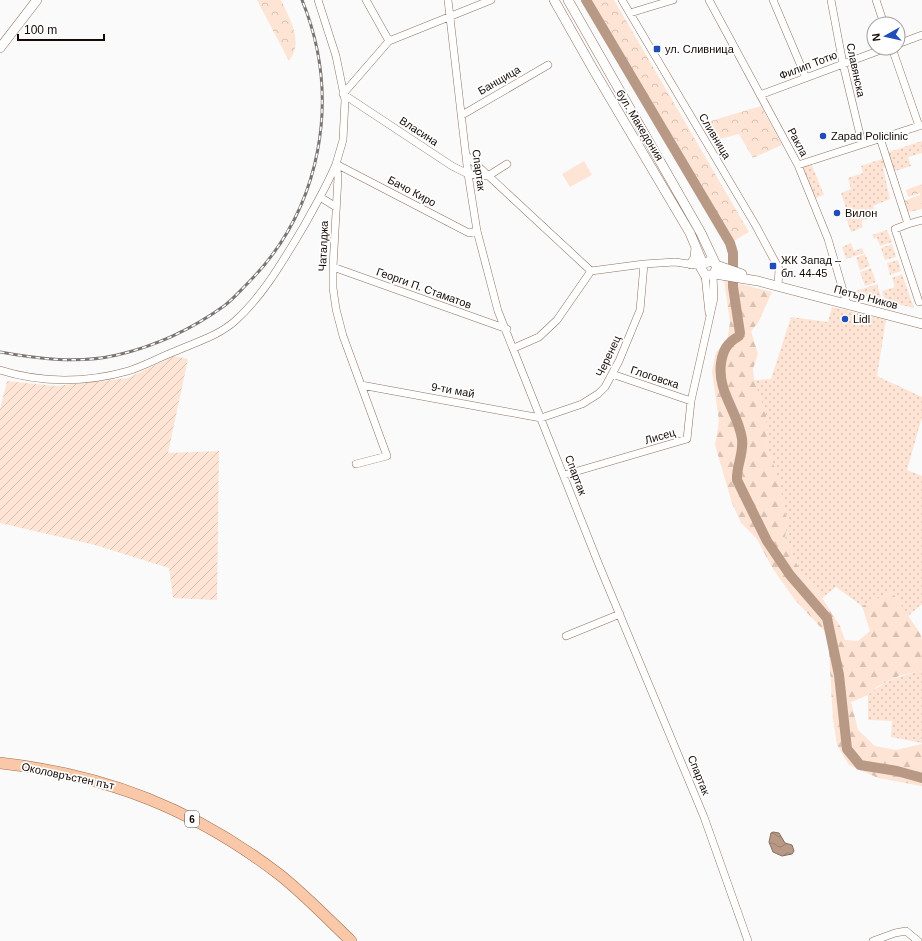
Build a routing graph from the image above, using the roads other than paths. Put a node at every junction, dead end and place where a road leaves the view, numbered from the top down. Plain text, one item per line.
1 (37, 0) edge
2 (318, 0) edge
3 (366, 0) edge
4 (448, 0) edge
5 (492, 0) edge
6 (554, 0) edge
7 (568, 0) edge
8 (622, 0) edge
9 (673, 0) edge
10 (709, 0) edge
11 (773, 0) edge
12 (831, 0) edge
13 (876, 0) edge
14 (630, 13) junction
15 (450, 16) junction
16 (881, 16) edge
17 (922, 35) edge
18 (389, 41) junction
19 (906, 41) edge
20 (0, 48) edge
21 (866, 55) edge
22 (895, 56) edge
23 (843, 64) junction
24 (548, 65) dead end
25 (806, 78) junction
26 (343, 94) junction
27 (760, 95) junction
28 (462, 115) junction
29 (920, 126) edge
30 (880, 138) junction
31 (862, 144) junction
32 (466, 155) junction
33 (336, 164) junction
34 (507, 164) dead end
35 (798, 165) junction
36 (468, 174) junction
37 (488, 176) junction
38 (320, 197) junction
39 (336, 206) junction
40 (922, 220) edge
41 (908, 224) junction
42 (477, 231) junction
43 (696, 246) junction
44 (644, 264) junction
45 (690, 264) junction
46 (333, 267) junction
47 (709, 269) junction
48 (591, 271) junction
49 (778, 286) junction
50 (918, 302) dead end
51 (847, 304) junction
52 (922, 324) edge
53 (507, 329) junction
54 (514, 348) junction
55 (0, 370) edge
56 (612, 374) junction
57 (361, 384) junction
58 (691, 400) junction
59 (541, 418) junction
60 (356, 464) dead end
61 (564, 475) junction
62 (620, 614) junction
63 (566, 636) dead end
64 (0, 763) edge
65 (350, 941) edge
66 (748, 941) edge
67 (874, 941) edge
68 (918, 941) edge

1 - 20 street
2 - 26 street, Чаталджа
3 - 18 street
4 - 15 street, Спартак
5 - 15 street
6 - 43 street, бул. Македония
7 - 47 street, бул. Македония
8 - 14 street, Сливница
9 - 14 street
10 - 27 street, Ракла
11 - 25 street
12 - 23 street, Славянска
13 - 16 street
14 - 49 street, Сливница
15 - 18 street
15 - 28 street, Спартак
17 - 19 street
18 - 26 street
21 - 23 street, Филип Тотю
22 - 29 street
23 - 25 street, Филип Тотю
23 - 31 street, Славянска
24 - 28 street, Банщица
25 - 27 street, Филип Тотю
26 - 33 street, Чаталджа
26 - 36 street, Власина
27 - 35 street, Ракла
28 - 32 street, Спартак
29 - 30 street
30 - 31 street
30 - 41 street
31 - 35 street
32 - 36 street, Спартак
32 - 37 street
33 - 38 street
33 - 39 street, Чаталджа
33 - 42 street, Бачо Киро
34 - 37 street
35 - 51 street, Ракла
36 - 37 street, Власина
36 - 42 street, Спартак
37 - 48 street
38 - 39 street
38 - 55 street
39 - 46 street, Чаталджа
40 - 41 street
41 - 50 street
42 - 53 street, Спартак
43 - 45 street
43 - 47 street, бул. Македония
44 - 45 street
44 - 48 street
44 - 56 street, Черенец
45 - 47 street
46 - 53 street, Георги П. Стаматов
46 - 57 street, Чаталджа
47 - 49 street, Петър Ников
47 - 58 street, Лисец
48 - 54 street
49 - 51 street, Петър Ников
51 - 52 street, Петър Ников
53 - 54 street, Спартак
54 - 59 street, Спартак
56 - 58 street, Глоговска
56 - 59 street, Черенец
57 - 59 street, 9-ти май
57 - 60 street, Чаталджа
58 - 61 street, Лисец
59 - 61 street, Спартак
61 - 62 street, Спартак
62 - 63 street
62 - 66 street, Спартак
64 - 65 main road, Околовръстен път / 6
67 - 68 street

